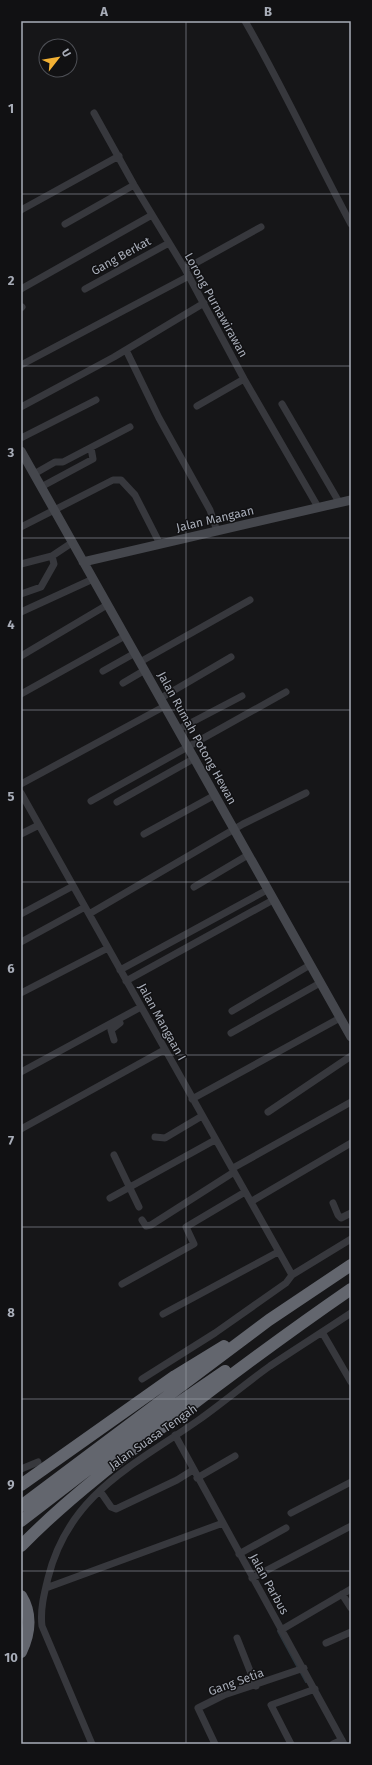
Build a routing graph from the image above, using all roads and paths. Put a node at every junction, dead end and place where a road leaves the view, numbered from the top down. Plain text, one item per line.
1 (245, 21) edge
2 (94, 113) dead end
3 (119, 156) junction
4 (134, 185) junction
5 (21, 210) edge
6 (152, 215) junction
7 (65, 224) dead end
8 (351, 224) edge
9 (260, 227) dead end
10 (168, 243) junction
11 (185, 269) junction
12 (189, 276) junction
13 (21, 289) edge
14 (85, 289) dead end
15 (204, 304) junction
16 (126, 350) junction
17 (21, 365) edge
18 (244, 379) junction
19 (96, 400) dead end
20 (282, 404) dead end
21 (197, 406) dead end
22 (21, 407) edge
23 (130, 427) dead end
24 (21, 438) edge
25 (91, 448) junction
26 (21, 451) edge
27 (34, 474) junction
28 (41, 487) junction
29 (351, 500) edge
30 (339, 502) junction
31 (318, 507) junction
32 (55, 510) junction
33 (21, 527) edge
34 (217, 531) junction
35 (73, 542) junction
36 (160, 544) junction
37 (52, 556) junction
38 (83, 562) junction
39 (21, 564) edge
40 (93, 579) junction
41 (21, 594) edge
42 (250, 600) dead end
43 (107, 605) junction
44 (21, 612) edge
45 (125, 636) junction
46 (135, 653) junction
47 (21, 656) edge
48 (231, 657) dead end
49 (143, 666) junction
50 (104, 671) dead end
51 (123, 683) dead end
52 (286, 692) dead end
53 (21, 694) edge
54 (242, 696) dead end
55 (161, 698) junction
56 (166, 706) junction
57 (179, 729) junction
58 (188, 745) junction
59 (195, 758) junction
60 (146, 770) junction
61 (153, 782) junction
62 (21, 784) edge
63 (21, 793) edge
64 (306, 793) dead end
65 (215, 795) junction
66 (91, 801) dead end
67 (118, 802) dead end
68 (24, 804) edge
69 (39, 825) junction
70 (234, 829) junction
71 (21, 834) edge
72 (144, 834) dead end
73 (248, 855) junction
74 (73, 886) junction
75 (194, 887) dead end
76 (267, 890) junction
77 (273, 900) junction
78 (87, 910) junction
79 (21, 914) edge
80 (21, 942) edge
81 (108, 948) junction
82 (310, 965) junction
83 (120, 970) junction
84 (126, 981) junction
85 (320, 983) junction
86 (21, 993) edge
87 (142, 1009) junction
88 (232, 1011) dead end
89 (340, 1018) junction
90 (231, 1033) dead end
91 (351, 1038) edge
92 (114, 1040) dead end
93 (164, 1050) junction
94 (351, 1056) edge
95 (21, 1072) edge
96 (192, 1099) junction
97 (351, 1102) edge
98 (268, 1112) dead end
99 (202, 1116) junction
100 (21, 1129) edge
101 (155, 1137) dead end
102 (215, 1140) junction
103 (351, 1143) edge
104 (114, 1155) dead end
105 (234, 1170) junction
106 (130, 1187) junction
107 (245, 1192) junction
108 (110, 1198) dead end
109 (252, 1201) junction
110 (333, 1203) dead end
111 (139, 1207) dead end
112 (351, 1213) edge
113 (142, 1220) dead end
114 (351, 1239) edge
115 (278, 1252) junction
116 (351, 1265) edge
117 (292, 1275) junction
118 (122, 1284) dead end
119 (351, 1289) edge
120 (291, 1305) junction
121 (351, 1313) edge
122 (163, 1314) dead end
123 (294, 1328) junction
124 (322, 1332) junction
125 (142, 1379) dead end
126 (351, 1382) edge
127 (121, 1414) junction
128 (175, 1435) junction
129 (235, 1456) dead end
130 (38, 1462) dead end
131 (21, 1469) edge
132 (194, 1470) junction
133 (198, 1478) junction
134 (351, 1482) edge
135 (21, 1485) edge
136 (21, 1491) edge
137 (100, 1491) junction
138 (21, 1506) edge
139 (291, 1513) dead end
140 (21, 1521) edge
141 (223, 1523) junction
142 (351, 1526) edge
143 (286, 1528) dead end
144 (21, 1546) edge
145 (239, 1554) junction
146 (252, 1578) junction
147 (46, 1588) junction
148 (351, 1589) edge
149 (342, 1594) junction
150 (21, 1596) edge
151 (351, 1608) edge
152 (281, 1630) junction
153 (351, 1632) edge
154 (237, 1638) dead end
155 (326, 1643) dead end
156 (21, 1652) edge
157 (301, 1670) junction
158 (256, 1686) junction
159 (313, 1690) junction
160 (339, 1743) edge
161 (92, 1744) edge
162 (216, 1744) edge
163 (292, 1744) edge

1 - 8 street
2 - 3 street, Lorong Purnawirawan
3 - 4 street, Lorong Purnawirawan
3 - 5 street
4 - 6 street, Lorong Purnawirawan
4 - 7 street
6 - 10 street, Lorong Purnawirawan
6 - 13 street
9 - 11 street
10 - 11 street, Lorong Purnawirawan
10 - 14 street, Gang Berkat
11 - 12 street, Lorong Purnawirawan
12 - 15 street, Lorong Purnawirawan
12 - 17 street
15 - 16 street
15 - 18 street, Lorong Purnawirawan
16 - 22 street
16 - 34 street
18 - 21 street
18 - 31 street, Lorong Purnawirawan
19 - 24 street
20 - 30 street
23 - 25 street
25 - 27 street
25 - 28 street
26 - 27 street, Jalan Rumah Potong Hewan
27 - 28 street, Jalan Rumah Potong Hewan
28 - 32 street, Jalan Rumah Potong Hewan
29 - 30 street, Jalan Mangaan
30 - 31 street, Jalan Mangaan
31 - 34 street, Jalan Mangaan
32 - 33 street
32 - 35 street, Jalan Rumah Potong Hewan
32 - 36 street
34 - 36 street, Jalan Mangaan
35 - 37 street
35 - 38 street, Jalan Rumah Potong Hewan
36 - 38 street, Jalan Mangaan
37 - 39 street
37 - 41 street
38 - 40 street, Jalan Rumah Potong Hewan
40 - 43 street, Jalan Rumah Potong Hewan
40 - 44 street
42 - 49 street
43 - 45 street, Jalan Rumah Potong Hewan
43 - 47 street
45 - 46 street, Jalan Rumah Potong Hewan
45 - 53 street
46 - 49 street, Jalan Rumah Potong Hewan
46 - 50 street
48 - 55 street
49 - 51 street
49 - 55 street, Jalan Rumah Potong Hewan
52 - 58 street
54 - 57 street
55 - 56 street, Jalan Rumah Potong Hewan
56 - 57 street, Jalan Rumah Potong Hewan
56 - 62 street
57 - 58 street, Jalan Rumah Potong Hewan
58 - 59 street, Jalan Rumah Potong Hewan
58 - 60 street
59 - 61 street
59 - 65 street, Jalan Rumah Potong Hewan
60 - 61 street
60 - 66 street
61 - 67 street
63 - 68 street, Jalan Mangaan I
64 - 70 street
65 - 70 street, Jalan Rumah Potong Hewan
65 - 72 street
68 - 69 street, Jalan Mangaan I
69 - 71 street
69 - 74 street, Jalan Mangaan I
70 - 73 street, Jalan Rumah Potong Hewan
70 - 78 street
73 - 75 street
73 - 76 street, Jalan Rumah Potong Hewan
74 - 78 street, Jalan Mangaan I
74 - 79 street
76 - 77 street, Jalan Rumah Potong Hewan
76 - 83 street
77 - 82 street, Jalan Rumah Potong Hewan
77 - 84 street
78 - 80 street
78 - 81 street, Jalan Mangaan I
81 - 83 street, Jalan Mangaan I
81 - 86 street
82 - 85 street, Jalan Rumah Potong Hewan
82 - 88 street
83 - 84 street, Jalan Mangaan I
84 - 87 street, Jalan Mangaan I
85 - 89 street, Jalan Rumah Potong Hewan
85 - 90 street
87 - 92 street
87 - 93 street, Jalan Mangaan I
87 - 95 street
89 - 91 street, Jalan Rumah Potong Hewan
89 - 96 street
93 - 96 street, Jalan Mangaan I
93 - 100 street
94 - 98 street
96 - 99 street, Jalan Mangaan I
97 - 105 street
99 - 101 street
99 - 102 street, Jalan Mangaan I
102 - 105 street, Jalan Mangaan I
102 - 106 street
103 - 109 street
104 - 106 street
105 - 107 street, Jalan Mangaan I
105 - 113 street
106 - 108 street
106 - 111 street
107 - 109 street, Jalan Mangaan I
107 - 118 street
109 - 115 street, Jalan Mangaan I
110 - 112 street
114 - 117 street
115 - 117 street, Jalan Mangaan I
115 - 122 street
116 - 120 highway
117 - 125 street
119 - 123 highway
120 - 127 highway
120 - 138 highway
121 - 124 street, Jalan Suasa Tengah
123 - 140 highway
123 - 144 highway
124 - 126 street
124 - 128 street, Jalan Suasa Tengah
127 - 135 highway
127 - 136 highway
128 - 132 street, Jalan Parbus
128 - 137 street, Jalan Suasa Tengah
129 - 133 street
130 - 131 street
132 - 133 street, Jalan Parbus
132 - 137 street
133 - 141 street, Jalan Parbus
134 - 139 street
137 - 147 street, Jalan Suasa Tengah
141 - 145 street, Jalan Parbus
141 - 147 street
142 - 146 street
143 - 145 street
145 - 146 street, Jalan Parbus
146 - 152 street, Jalan Parbus
147 - 161 street, Jalan Suasa Tengah
148 - 149 street
149 - 151 street
149 - 152 street
150 - 156 highway
152 - 157 street, Jalan Parbus
153 - 155 street
154 - 158 street
157 - 158 street, Gang Setia
157 - 159 street, Jalan Parbus
158 - 162 street, Gang Setia
159 - 160 street, Jalan Parbus
159 - 163 street

